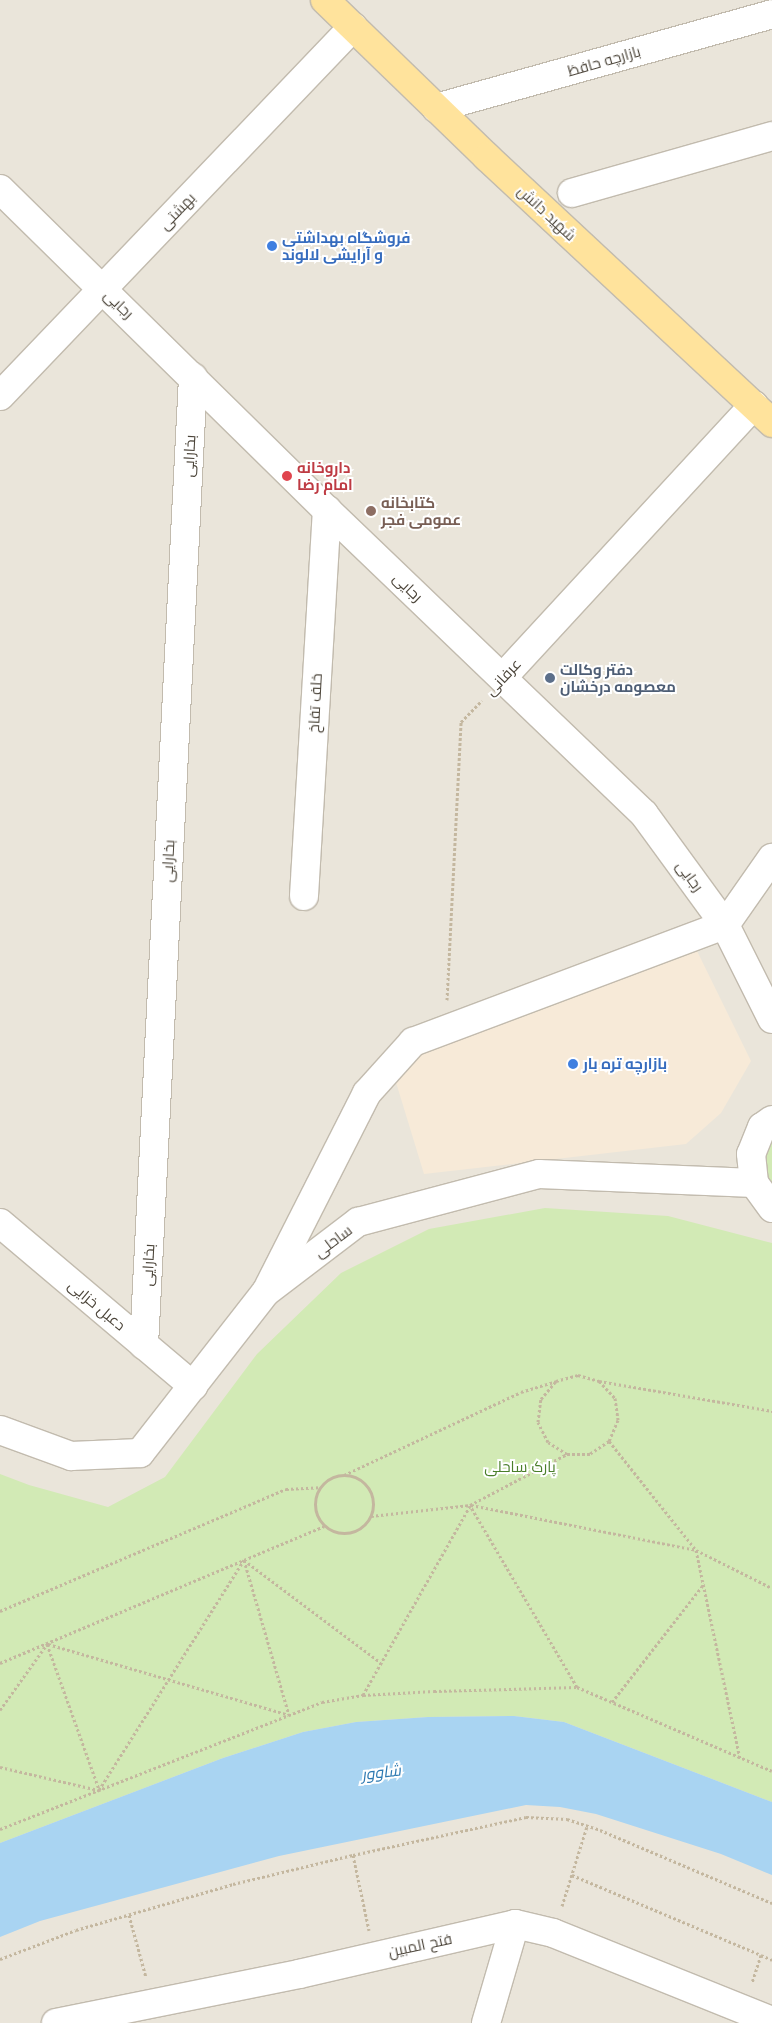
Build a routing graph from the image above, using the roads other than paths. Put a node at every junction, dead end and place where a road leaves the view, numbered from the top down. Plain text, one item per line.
1 (326, 0) edge
2 (768, 0) edge
3 (772, 13) edge
4 (353, 27) junction
5 (436, 108) junction
6 (772, 136) edge
7 (0, 189) edge
8 (572, 193) dead end
9 (102, 288) junction
10 (193, 377) junction
11 (0, 396) edge
12 (763, 414) edge
13 (327, 510) junction
14 (503, 677) junction
15 (771, 863) edge
16 (304, 896) dead end
17 (726, 925) junction
18 (772, 1019) edge
19 (772, 1120) edge
20 (754, 1183) junction
21 (772, 1208) edge
22 (0, 1223) edge
23 (266, 1292) junction
24 (144, 1344) junction
25 (194, 1386) junction
26 (0, 1430) edge
27 (515, 1924) junction
28 (149, 2012) edge
29 (741, 2016) edge
30 (772, 2021) edge
31 (56, 2023) edge
32 (486, 2023) edge

1 - 4 main road, شهید دانش
2 - 3 street
3 - 5 street, بازارچه حافظ
4 - 5 main road, شهید دانش
4 - 9 street, بهشتی
5 - 12 main road, شهید دانش
6 - 8 street
7 - 9 street, رجایی
9 - 10 street, رجایی
9 - 11 street, بهشتی
10 - 13 street, رجایی
10 - 24 street, بخارایی
12 - 14 street, عرفانی
13 - 14 street, رجایی
13 - 16 street, خلف تفاخ
14 - 17 street, رجایی
15 - 17 street
17 - 18 street, رجایی
17 - 23 street
19 - 20 street
20 - 21 street
20 - 23 street, ساحلی
22 - 24 street, دعبل خزایی
23 - 25 street, ساحلی
24 - 25 street, دعبل خزایی
25 - 26 street, ساحلی
27 - 28 street, فتح المبین
27 - 29 street, فتح المبین
27 - 32 street
28 - 31 street, فتح المبین
29 - 30 street, فتح المبین

